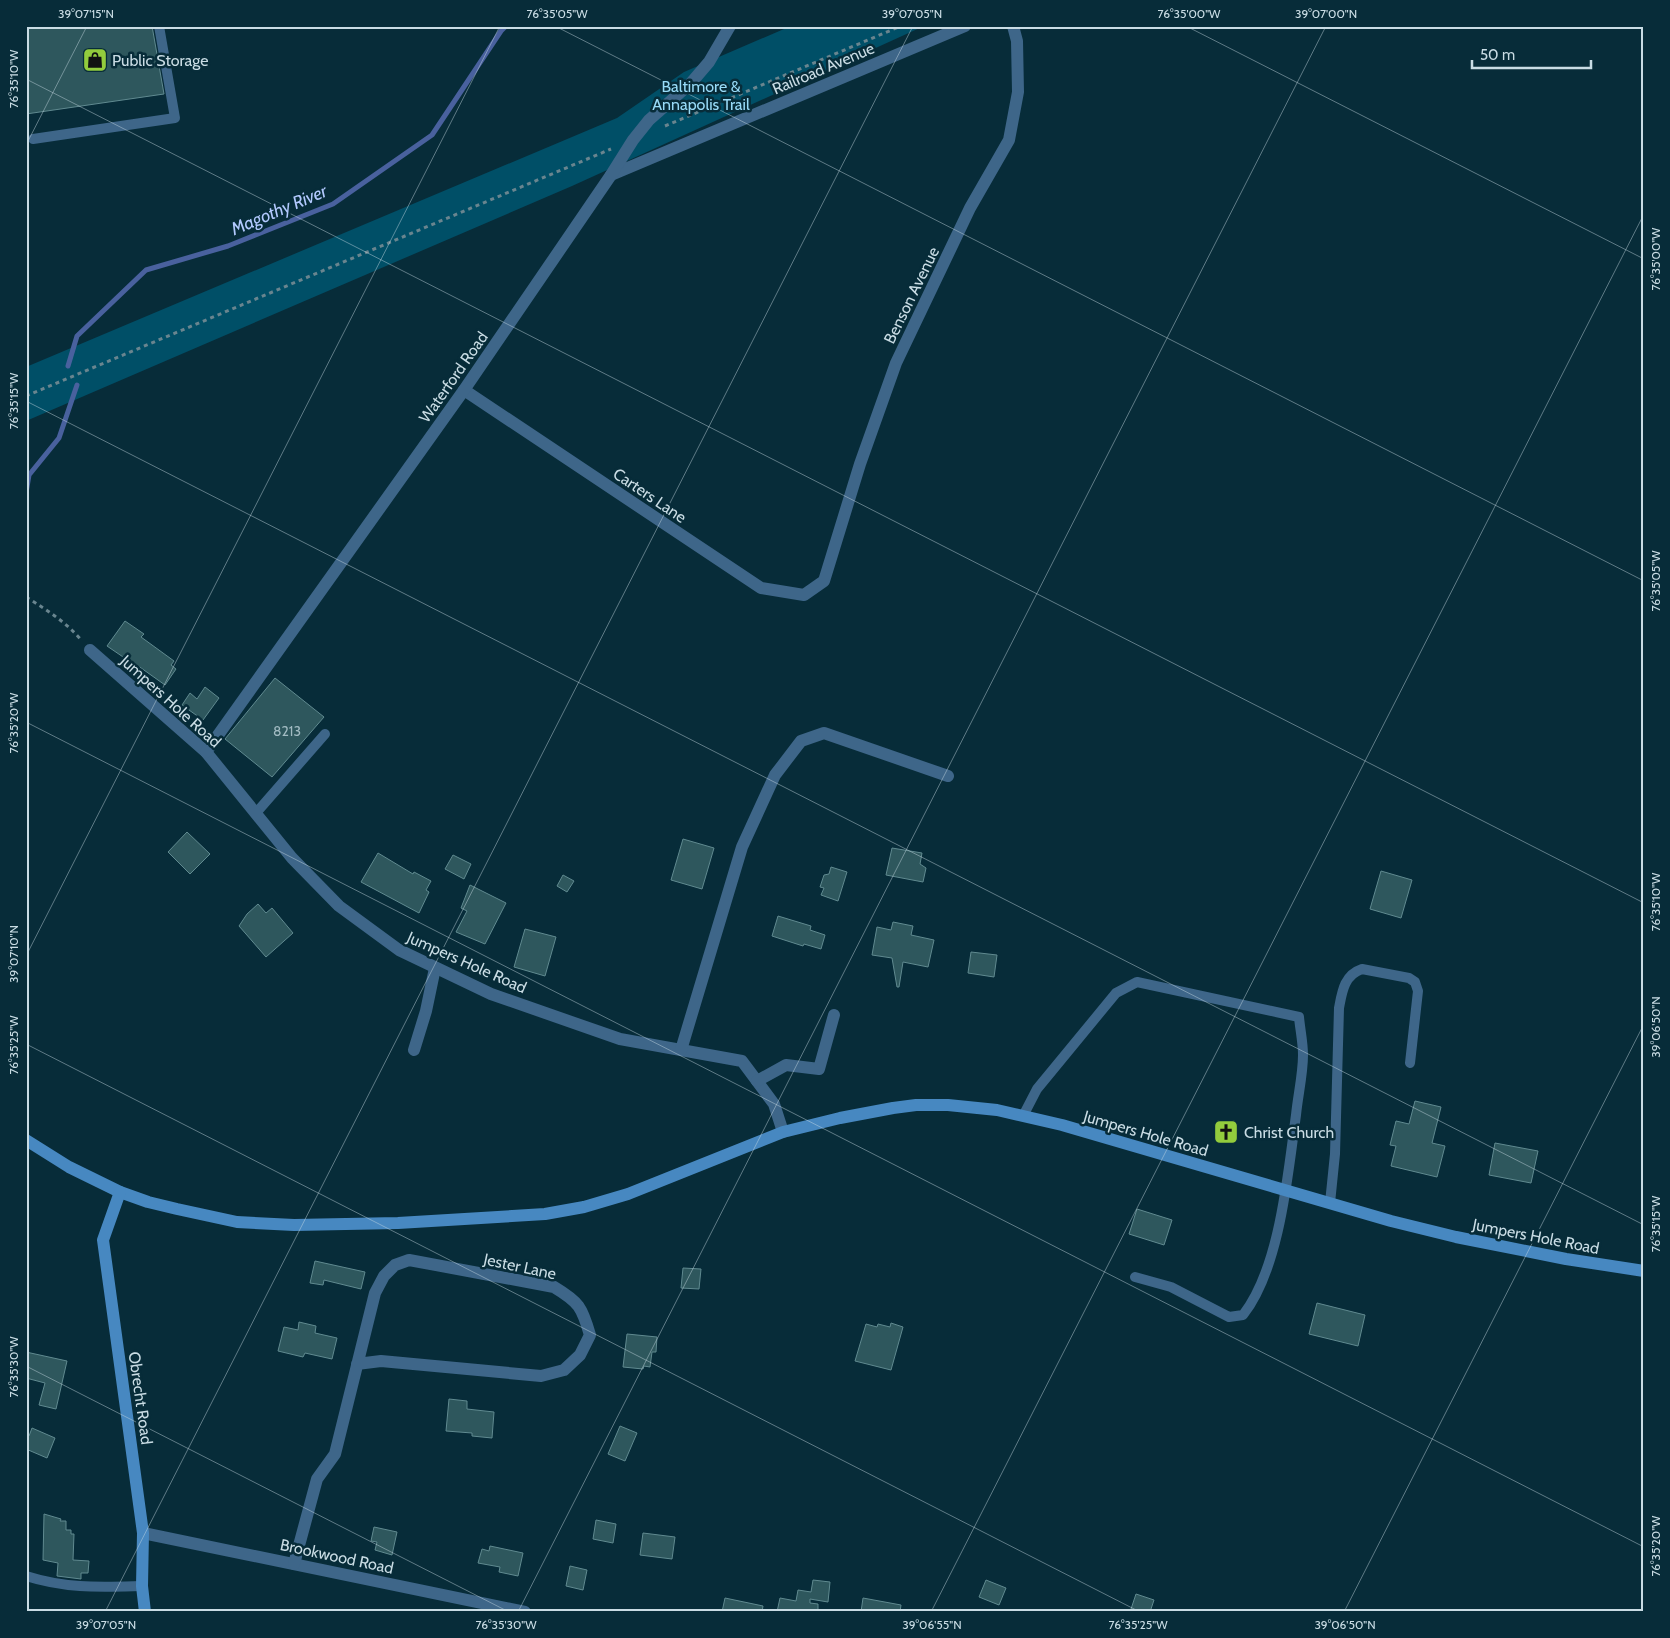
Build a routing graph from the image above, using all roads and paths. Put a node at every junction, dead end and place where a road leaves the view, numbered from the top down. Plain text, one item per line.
1 (159, 26) edge
2 (730, 26) edge
3 (901, 26) edge
4 (965, 26) edge
5 (1013, 26) edge
6 (660, 128) dead end
7 (33, 139) dead end
8 (633, 140) junction
9 (611, 175) junction
10 (464, 390) junction
11 (26, 396) edge
12 (824, 581) joint
13 (26, 597) edge
14 (90, 650) joint
15 (325, 734) dead end
16 (206, 752) junction
17 (948, 776) dead end
18 (256, 813) junction
19 (435, 968) junction
20 (834, 1015) dead end
21 (414, 1050) dead end
22 (680, 1050) junction
23 (1410, 1063) dead end
24 (757, 1081) junction
25 (1023, 1116) junction
26 (783, 1132) junction
27 (26, 1140) edge
28 (1286, 1190) junction
29 (120, 1192) junction
30 (1330, 1203) junction
31 (1644, 1271) edge
32 (1135, 1276) dead end
33 (357, 1364) junction
34 (143, 1533) junction
35 (294, 1564) junction
36 (26, 1576) edge
37 (142, 1586) junction
38 (145, 1612) edge
39 (525, 1612) edge

1 - 7 lane
2 - 8 street, Waterford Road
3 - 6 path
4 - 9 street, Railroad Avenue
5 - 12 street, Benson Avenue
8 - 9 street, Waterford Road
8 - 11 path
9 - 10 street, Waterford Road
10 - 12 street, Carters Lane
10 - 16 street, Waterford Road
13 - 14 path
14 - 16 street, Jumpers Hole Road
15 - 18 lane
16 - 18 street, Jumpers Hole Road
17 - 22 street
18 - 19 street, Jumpers Hole Road
19 - 21 street
19 - 22 street, Jumpers Hole Road
20 - 24 street
22 - 24 street, Jumpers Hole Road
23 - 30 lane
24 - 26 street, Jumpers Hole Road
25 - 26 main road, Jumpers Hole Road
25 - 28 main road, Jumpers Hole Road
25 - 28 lane
26 - 29 main road, Jumpers Hole Road
27 - 29 main road, Jumpers Hole Road
28 - 30 main road, Jumpers Hole Road
28 - 32 lane
29 - 34 main road, Obrecht Road
30 - 31 main road, Jumpers Hole Road
33 - 33 street, Jester Lane
33 - 35 street, Jester Lane
34 - 35 street, Brookwood Road
34 - 37 main road, Obrecht Road
35 - 39 street, Brookwood Road
36 - 37 lane
37 - 38 main road, Obrecht Road

